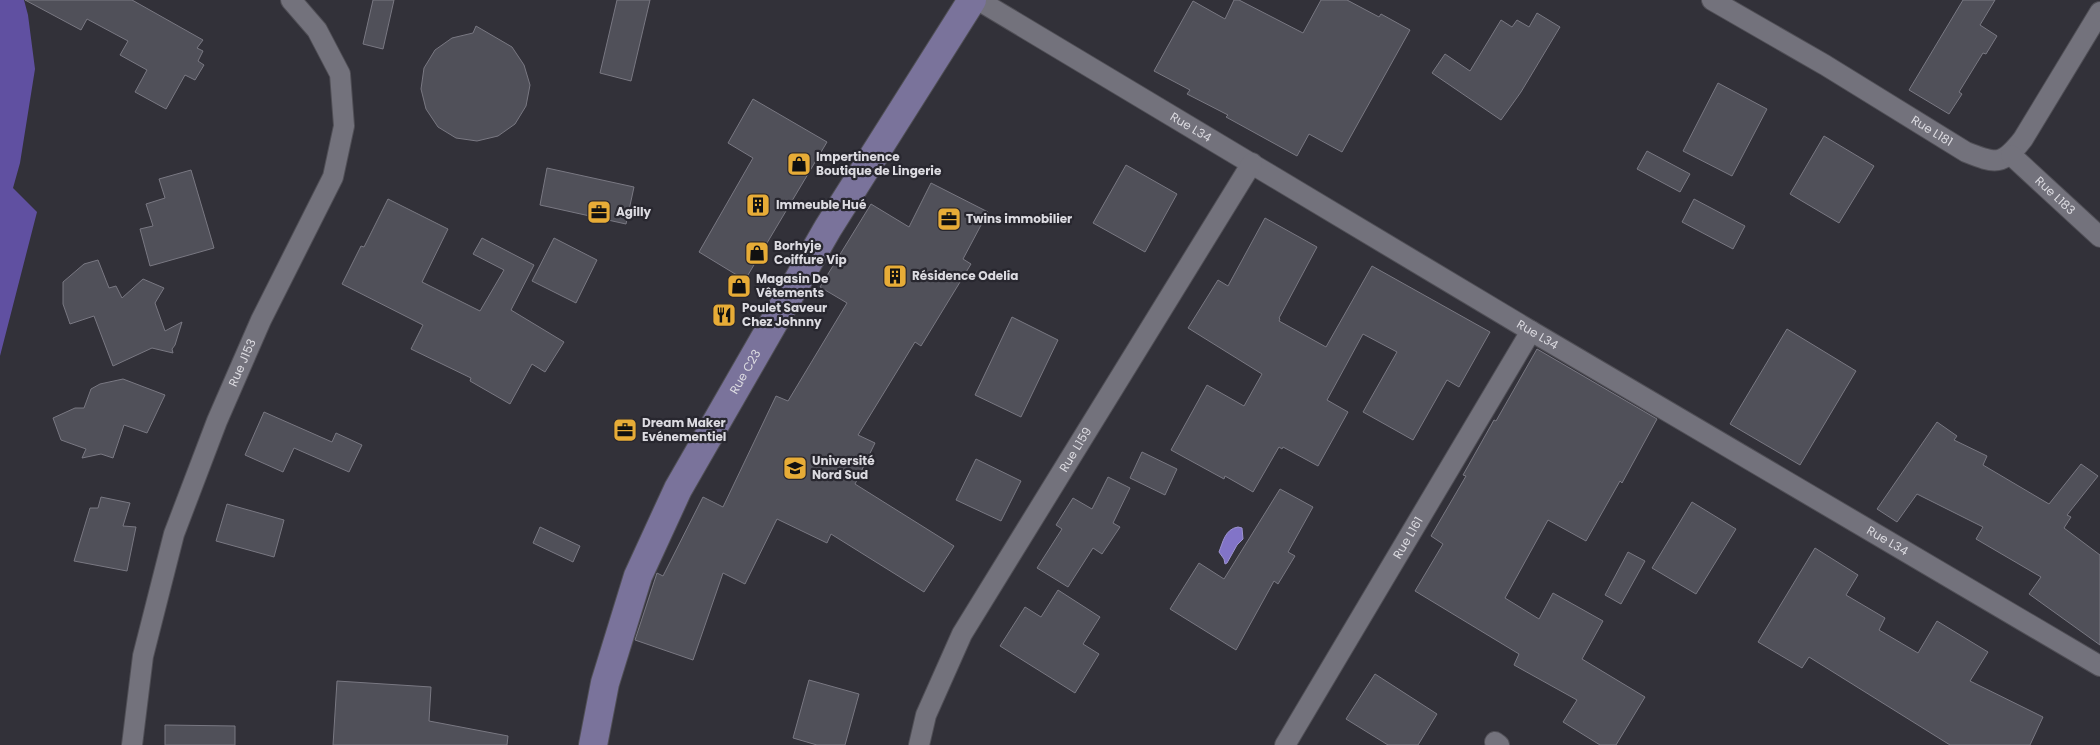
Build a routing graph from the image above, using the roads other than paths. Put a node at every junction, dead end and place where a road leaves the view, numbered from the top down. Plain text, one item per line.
1 (292, 0) edge
2 (972, 0) edge
3 (978, 0) edge
4 (1712, 0) edge
5 (2100, 12) edge
6 (2011, 155) junction
7 (1252, 163) junction
8 (2100, 237) edge
9 (1531, 330) junction
10 (2100, 666) edge
11 (132, 745) edge
12 (593, 745) edge
13 (919, 745) edge
14 (1285, 745) edge

1 - 11 street, Rue J153
2 - 12 street, Rue C23
3 - 7 street, Rue L34
4 - 6 street, Rue L181
5 - 6 street
6 - 8 street, Rue L183
7 - 9 street, Rue L34
7 - 13 street, Rue L159
9 - 10 street, Rue L34
9 - 14 street, Rue L161

